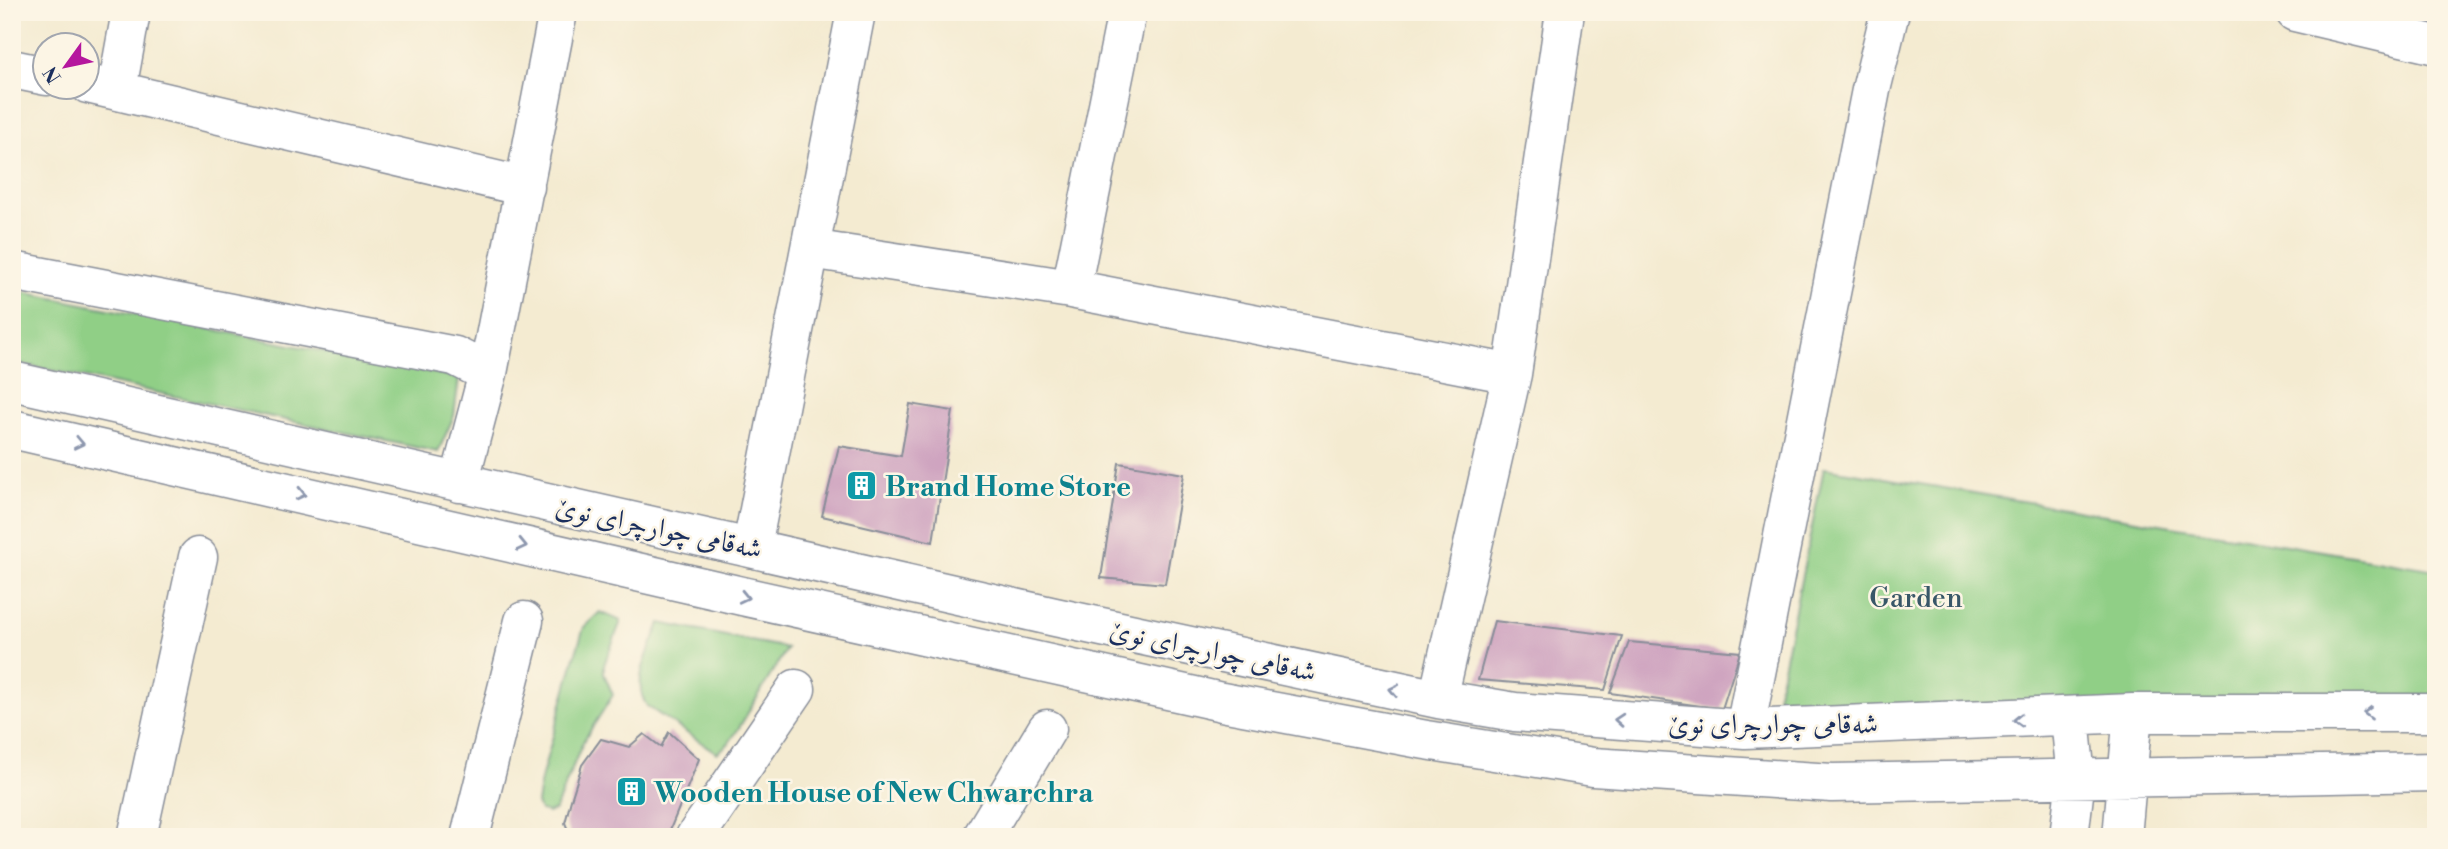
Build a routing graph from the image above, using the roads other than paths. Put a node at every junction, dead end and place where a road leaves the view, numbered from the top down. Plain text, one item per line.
1 (131, 12) edge
2 (558, 12) edge
3 (856, 12) edge
4 (1127, 12) edge
5 (1565, 12) edge
6 (1890, 12) edge
7 (2295, 12) edge
8 (2436, 45) edge
9 (12, 69) edge
10 (32, 73) edge
11 (102, 86) edge
12 (525, 187) junction
13 (810, 249) junction
14 (12, 271) edge
15 (1071, 289) junction
16 (488, 373) junction
17 (1512, 374) junction
18 (12, 381) edge
19 (12, 429) edge
20 (459, 484) junction
21 (752, 546) junction
22 (198, 557) dead end
23 (524, 621) dead end
24 (796, 689) dead end
25 (1438, 699) junction
26 (2133, 713) junction
27 (2436, 713) edge
28 (2070, 718) junction
29 (1047, 729) dead end
30 (1745, 729) junction
31 (2436, 772) edge
32 (2125, 776) junction
33 (2076, 778) junction
34 (137, 837) edge
35 (470, 837) edge
36 (695, 837) edge
37 (982, 837) edge
38 (2069, 837) edge
39 (2122, 837) edge

1 - 11 street
2 - 12 street
3 - 13 street
4 - 15 street
5 - 17 street
6 - 30 street
7 - 8 street
9 - 10 street
11 - 12 street
12 - 16 street
13 - 15 street
13 - 21 street
14 - 16 street
15 - 17 street
16 - 20 street
17 - 25 street
18 - 20 street, شەقامی چوارچرای نوێ
19 -> 33 street, شەقامی چوارچرای نوێ
20 - 21 street, شەقامی چوارچرای نوێ
25 -> 21 street, شەقامی چوارچرای نوێ
22 - 34 street
23 - 35 street
24 - 36 street
30 -> 25 street, شەقامی چوارچرای نوێ
27 -> 26 street, شەقامی چوارچرای نوێ
26 - 28 street, شەقامی چوارچرای نوێ
26 - 32 street
28 -> 30 street, شەقامی چوارچرای نوێ
28 - 33 street
29 - 37 street
31 - 32 street, شەقامی چوارچرای نوێ
32 - 33 street, شەقامی چوارچرای نوێ
32 - 39 street
33 - 38 street

